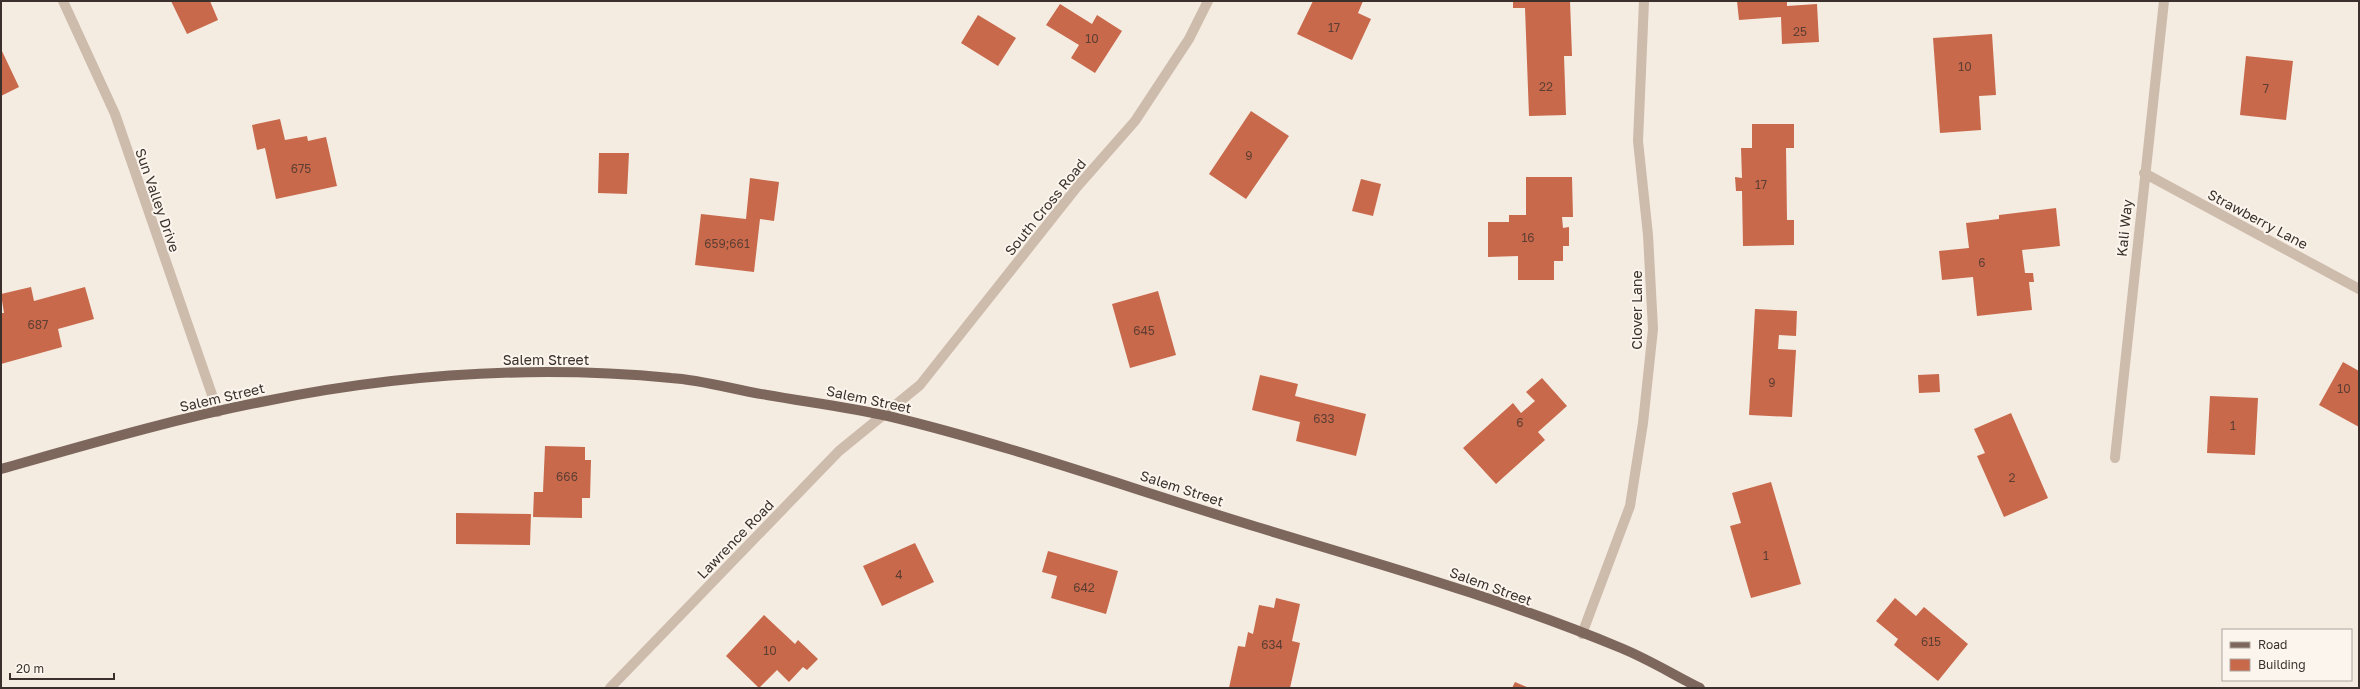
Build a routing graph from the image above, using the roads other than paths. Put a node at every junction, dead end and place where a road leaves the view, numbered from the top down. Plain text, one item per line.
1 (63, 1) edge
2 (1208, 1) edge
3 (1644, 1) edge
4 (2164, 1) edge
5 (2144, 173) junction
6 (2359, 289) edge
7 (218, 412) junction
8 (884, 415) junction
9 (2115, 458) dead end
10 (1, 469) edge
11 (1582, 634) junction
12 (610, 688) edge
13 (1700, 688) edge

1 - 7 street, Sun Valley Drive
2 - 8 street, South Cross Road
3 - 11 street, Clover Lane
4 - 5 street, Kali Way
5 - 6 street, Strawberry Lane
5 - 9 street, Kali Way
7 - 8 main road, Salem Street
7 - 10 main road, Salem Street
8 - 11 main road, Salem Street
8 - 12 street, Lawrence Road
11 - 13 main road, Salem Street

